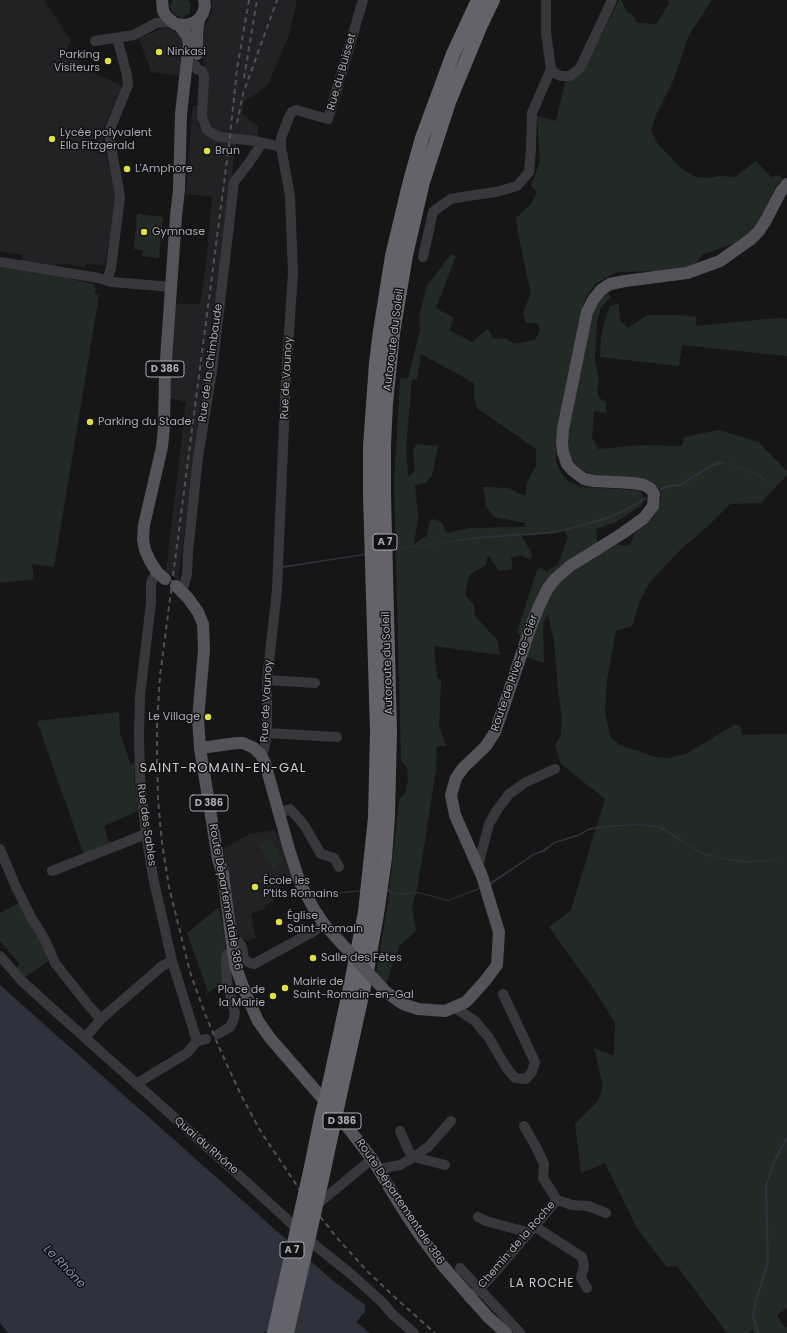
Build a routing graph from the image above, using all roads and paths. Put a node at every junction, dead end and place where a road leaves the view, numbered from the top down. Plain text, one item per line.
1 (204, 0) edge
2 (363, 0) edge
3 (478, 0) edge
4 (493, 0) edge
5 (546, 0) edge
6 (612, 0) edge
7 (162, 3) edge
8 (199, 19) junction
9 (156, 23) junction
10 (175, 23) junction
11 (117, 38) junction
12 (95, 41) dead end
13 (189, 43) junction
14 (195, 65) junction
15 (551, 69) junction
16 (262, 143) junction
17 (280, 147) junction
18 (181, 150) junction
19 (787, 184) edge
20 (423, 257) dead end
21 (0, 262) edge
22 (107, 281) junction
23 (171, 287) junction
24 (161, 575) joint
25 (179, 589) joint
26 (267, 680) junction
27 (315, 684) dead end
28 (267, 733) junction
29 (337, 737) dead end
30 (200, 748) junction
31 (261, 755) junction
32 (555, 769) dead end
33 (279, 813) junction
34 (146, 834) junction
35 (0, 849) edge
36 (478, 866) junction
37 (339, 867) dead end
38 (52, 871) dead end
39 (324, 924) junction
40 (232, 946) junction
41 (0, 956) edge
42 (172, 961) junction
43 (503, 994) dead end
44 (454, 1007) junction
45 (101, 1019) junction
46 (218, 1034) dead end
47 (85, 1038) junction
48 (136, 1084) junction
49 (451, 1121) dead end
50 (524, 1126) dead end
51 (400, 1131) dead end
52 (413, 1158) junction
53 (372, 1159) junction
54 (445, 1165) dead end
55 (380, 1169) junction
56 (557, 1200) junction
57 (319, 1203) dead end
58 (606, 1214) dead end
59 (478, 1217) dead end
60 (534, 1226) junction
61 (527, 1234) junction
62 (460, 1268) dead end
63 (480, 1288) junction
64 (587, 1288) dead end
65 (469, 1298) junction
66 (274, 1333) edge
67 (287, 1333) edge
68 (414, 1333) edge
69 (506, 1333) edge
70 (520, 1333) edge

1 - 8 main road
2 - 17 street, Rue du Buisset
3 - 66 highway, Autoroute du Soleil / A 7, bridge
4 - 67 highway, Autoroute du Soleil / A 7, bridge
5 - 15 street
6 - 15 street
7 - 9 street
7 - 10 main road
8 - 10 main road
8 - 14 main road, D 386
9 - 10 street
9 - 11 street
10 - 13 main road, D 386
11 - 12 street
11 - 22 street
13 - 14 main road, D 386
13 - 18 main road, D 386
14 - 16 street
14 - 18 main road, D 386
15 - 20 street
16 - 17 street
16 - 25 street, Rue de la Chimbaude
17 - 26 street, Rue de Vaunoy
18 - 23 main road, D 386
19 - 36 main road, Route de Rive-de-Gier
21 - 22 street
22 - 23 street
23 - 24 main road, D 386
24 - 34 street, Rue des Sables
25 - 30 main road, Route Départementale 386 / D 386
26 - 27 street
26 - 28 street, Rue de Vaunoy
28 - 29 street
28 - 31 street, Rue de Vaunoy
30 - 31 main road
30 - 40 main road, Route Départementale 386 / D 386
31 - 33 main road, Route de Rive-de-Gier
32 - 36 street
33 - 37 street
33 - 39 main road, Route de Rive-de-Gier
34 - 38 street
34 - 42 street, Rue des Sables
35 - 45 street
36 - 44 main road, Route de Rive-de-Gier
39 - 40 street
39 - 44 main road, Route de Rive-de-Gier, bridge
40 - 46 street
40 - 53 main road, Route Départementale 386 / D 386
41 - 47 street, Quai du Rhône
42 - 45 street
42 - 48 street, Rue des Sables
43 - 44 street
45 - 47 street
47 - 48 street, Quai du Rhône
48 - 68 street, Quai du Rhône
49 - 52 street
50 - 56 street, Chemin de la Roche
51 - 52 street
52 - 54 street
52 - 55 street
53 - 55 main road, Route Départementale 386 / D 386
53 - 57 street
55 - 65 main road, Route Départementale 386 / D 386
56 - 58 street
56 - 60 street, Chemin de la Roche
59 - 61 street
60 - 61 street, Chemin de la Roche
60 - 64 street
61 - 63 street, Chemin de la Roche
62 - 63 street
63 - 65 street, Chemin de la Roche
63 - 70 street
65 - 69 main road, Route Départementale 386 / D 386

